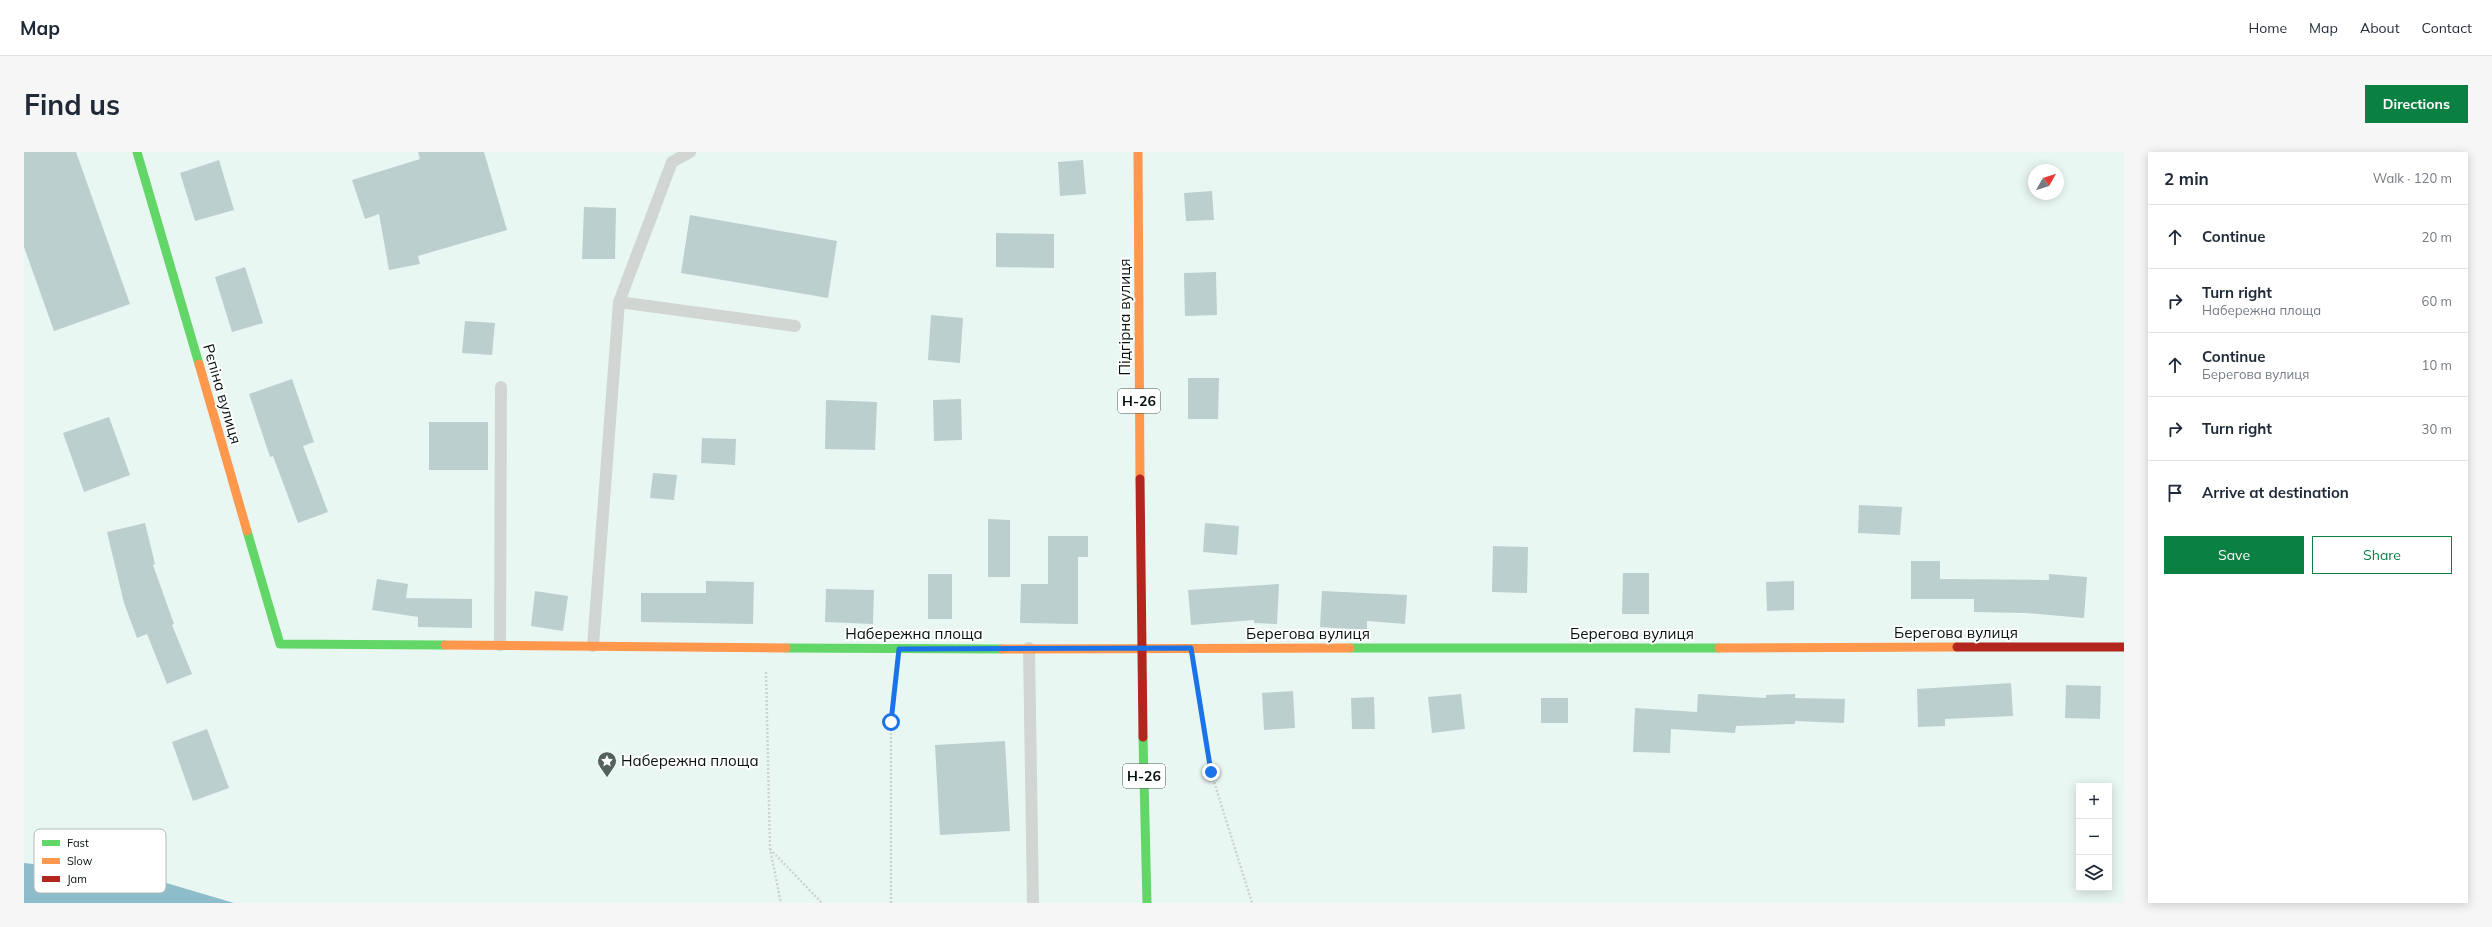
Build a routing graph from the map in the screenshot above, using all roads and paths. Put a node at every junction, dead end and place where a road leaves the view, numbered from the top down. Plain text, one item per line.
1 (137, 152) edge
2 (690, 152) edge
3 (1138, 152) edge
4 (619, 302) junction
5 (796, 326) dead end
6 (501, 387) dead end
7 (280, 644) joint
8 (500, 645) junction
9 (593, 646) junction
10 (766, 647) junction
11 (2124, 647) edge
12 (1029, 648) junction
13 (1191, 648) junction
14 (899, 649) junction
15 (1140, 649) junction
16 (770, 849) junction
17 (781, 903) edge
18 (822, 903) edge
19 (891, 903) edge
20 (1033, 903) edge
21 (1147, 903) edge
22 (1252, 903) edge

1 - 7 street, Рєпіна вулиця
2 - 4 lane
3 - 15 street, Підгірна вулиця / Н-26
4 - 5 lane
4 - 9 lane
6 - 8 lane
7 - 8 street, Набережна площа
8 - 9 street, Набережна площа
9 - 10 street, Набережна площа
10 - 14 street, Набережна площа
10 - 16 path
11 - 13 street, Берегова вулиця
12 - 14 street, Набережна площа
12 - 15 street, Набережна площа
12 - 20 lane
13 - 15 street, Берегова вулиця
13 - 22 path
14 - 19 path
15 - 21 street, Н-26
16 - 17 path
16 - 18 path

